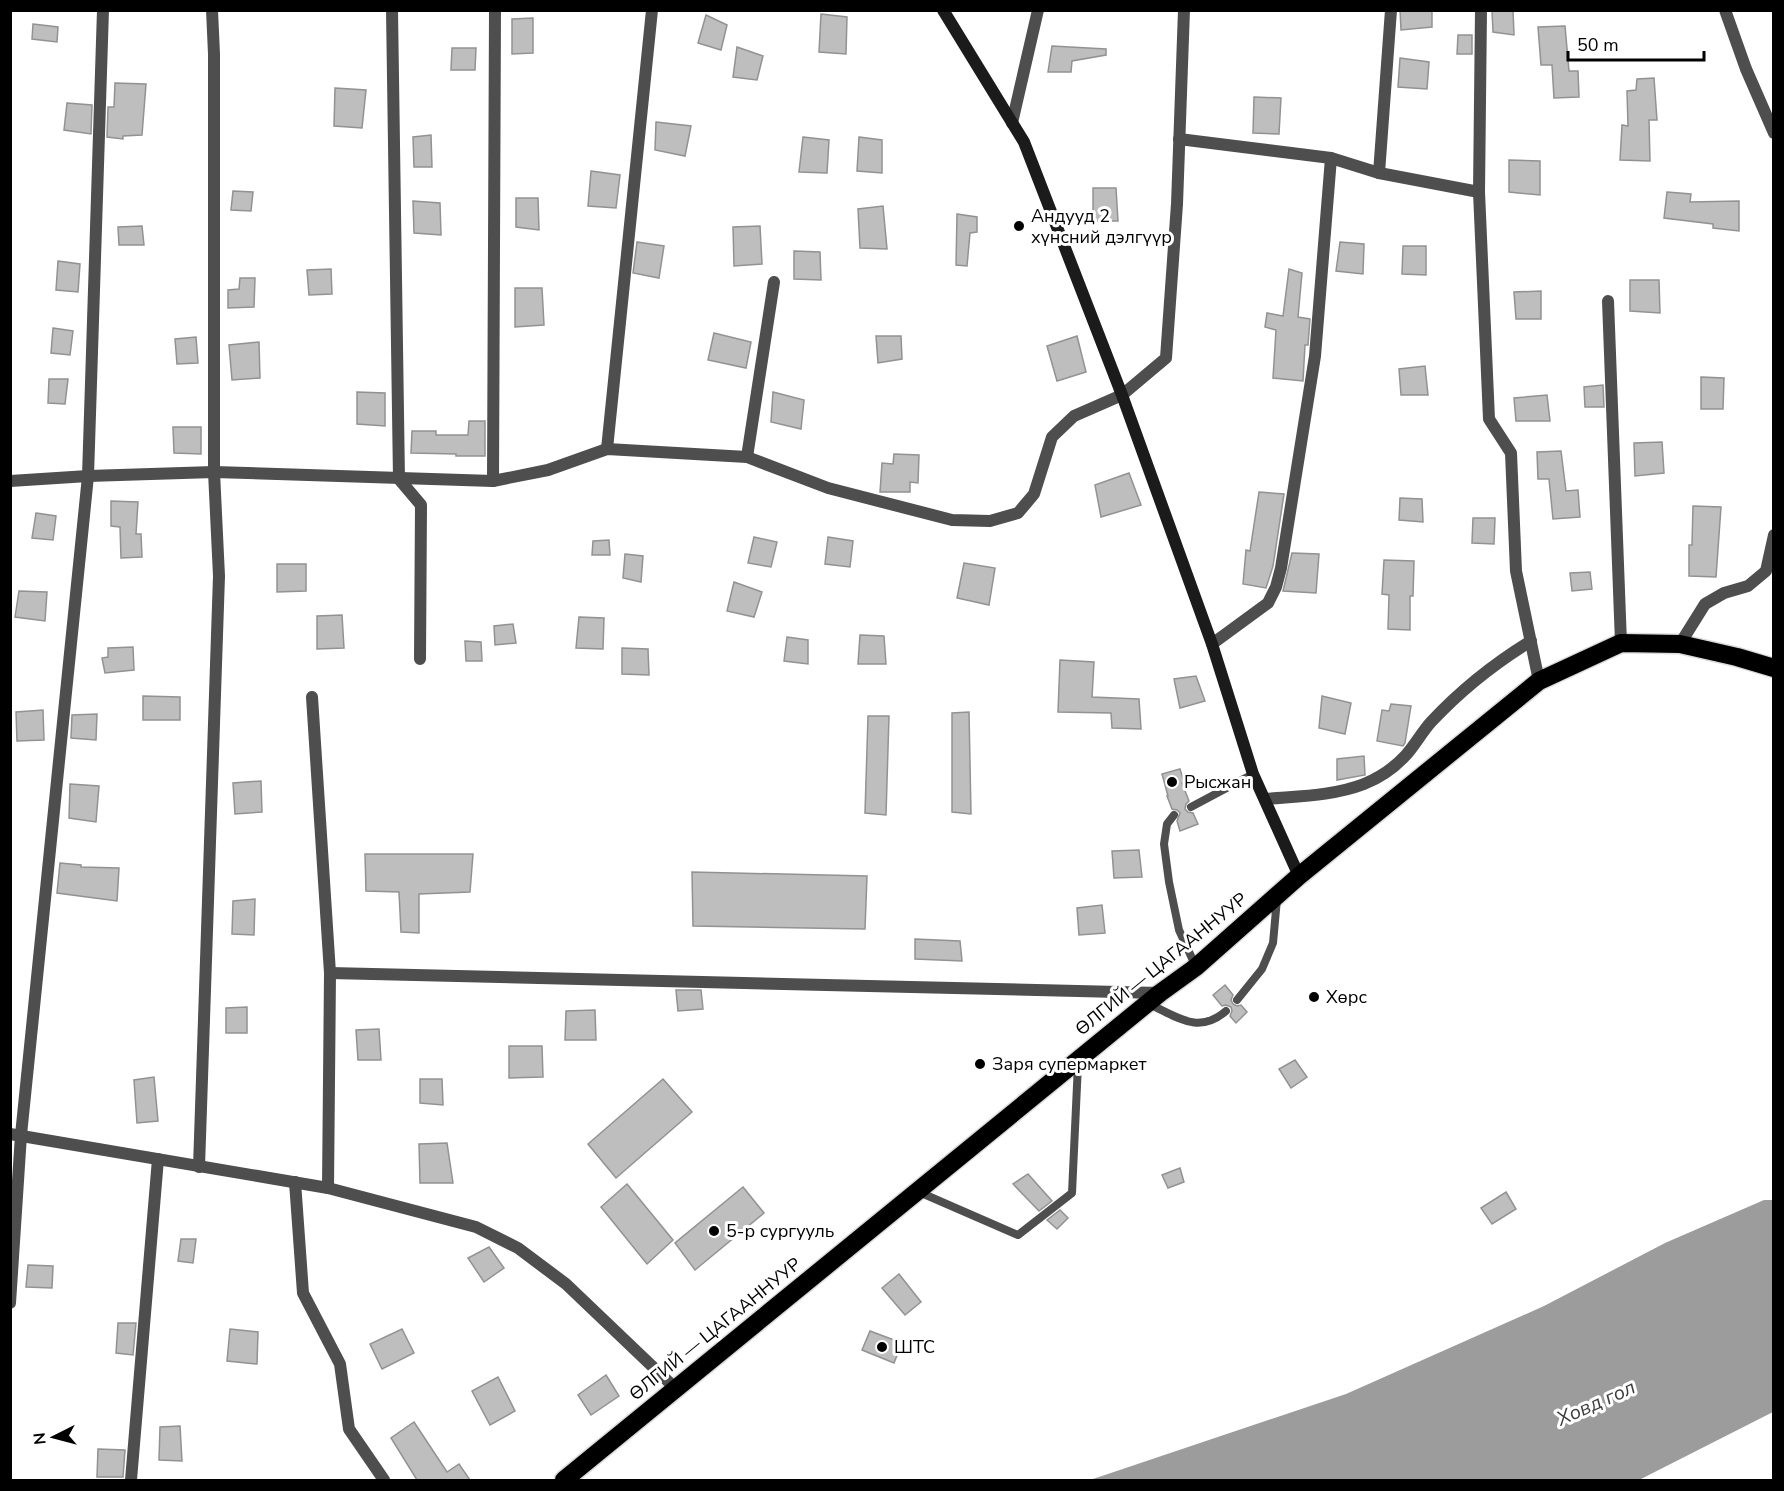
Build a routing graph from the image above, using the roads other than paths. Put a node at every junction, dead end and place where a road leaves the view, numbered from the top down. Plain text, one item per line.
1 (103, 10) edge
2 (212, 10) edge
3 (392, 10) edge
4 (495, 10) edge
5 (652, 10) edge
6 (942, 10) edge
7 (1038, 10) edge
8 (1184, 10) edge
9 (1391, 10) edge
10 (1481, 10) edge
11 (1725, 10) edge
12 (1012, 123) junction
13 (1773, 133) edge
14 (1179, 139) junction
15 (1331, 158) junction
16 (1379, 173) junction
17 (1479, 192) junction
18 (774, 282) dead end
19 (1608, 300) dead end
20 (1122, 395) junction
21 (606, 449) junction
22 (747, 457) junction
23 (214, 472) junction
24 (88, 476) junction
25 (399, 479) junction
26 (10, 481) edge
27 (493, 481) junction
28 (1773, 535) edge
29 (1531, 641) junction
30 (1621, 643) junction
31 (1212, 644) junction
32 (1680, 644) junction
33 (420, 659) dead end
34 (1773, 668) edge
35 (1539, 681) junction
36 (312, 697) dead end
37 (1253, 774) junction
38 (1264, 799) junction
39 (1191, 807) dead end
40 (1174, 815) dead end
41 (1299, 876) junction
42 (1277, 896) junction
43 (1196, 967) junction
44 (330, 973) junction
45 (1154, 998) junction
46 (1237, 1000) dead end
47 (1226, 1011) dead end
48 (1078, 1059) junction
49 (16, 1135) edge
50 (158, 1159) junction
51 (199, 1167) junction
52 (295, 1182) junction
53 (328, 1188) junction
54 (917, 1191) junction
55 (10, 1303) edge
56 (675, 1388) junction
57 (131, 1480) edge
58 (384, 1480) edge
59 (564, 1480) edge

1 - 24 street
2 - 23 street
3 - 25 street
4 - 27 street
5 - 21 street
6 - 12 street
7 - 12 street
8 - 14 street
9 - 16 street
10 - 17 street
11 - 13 street
12 - 20 street
14 - 15 street
14 - 20 street
15 - 16 street
15 - 31 street
16 - 17 street
17 - 29 street
18 - 22 street
19 - 30 street
20 - 22 street
20 - 31 street
21 - 22 street
21 - 27 street
23 - 24 street
23 - 25 street
23 - 51 street
24 - 26 street
24 - 49 street
25 - 27 street
25 - 33 street
28 - 32 street
29 - 35 street
29 - 38 street
30 - 32 highway, ӨЛГИЙ — ЦАГААННУУР
30 - 35 highway, ӨЛГИЙ — ЦАГААННУУР
31 - 37 street
32 - 34 highway, ӨЛГИЙ — ЦАГААННУУР
35 - 41 highway, ӨЛГИЙ — ЦАГААННУУР
36 - 44 street
37 - 38 street
37 - 39 lane
38 - 41 street
40 - 43 lane
41 - 42 highway, ӨЛГИЙ — ЦАГААННУУР
42 - 43 highway, ӨЛГИЙ — ЦАГААННУУР
42 - 46 lane
43 - 45 highway, ӨЛГИЙ — ЦАГААННУУР
44 - 45 street
44 - 53 street
45 - 47 lane
45 - 48 highway, ӨЛГИЙ — ЦАГААННУУР
48 - 54 highway, ӨЛГИЙ — ЦАГААННУУР
48 - 54 lane
49 - 50 street
49 - 55 street
50 - 51 street
50 - 57 street
51 - 52 street
52 - 53 street
52 - 58 street
53 - 56 street
54 - 56 highway, ӨЛГИЙ — ЦАГААННУУР
56 - 59 highway, ӨЛГИЙ — ЦАГААННУУР

